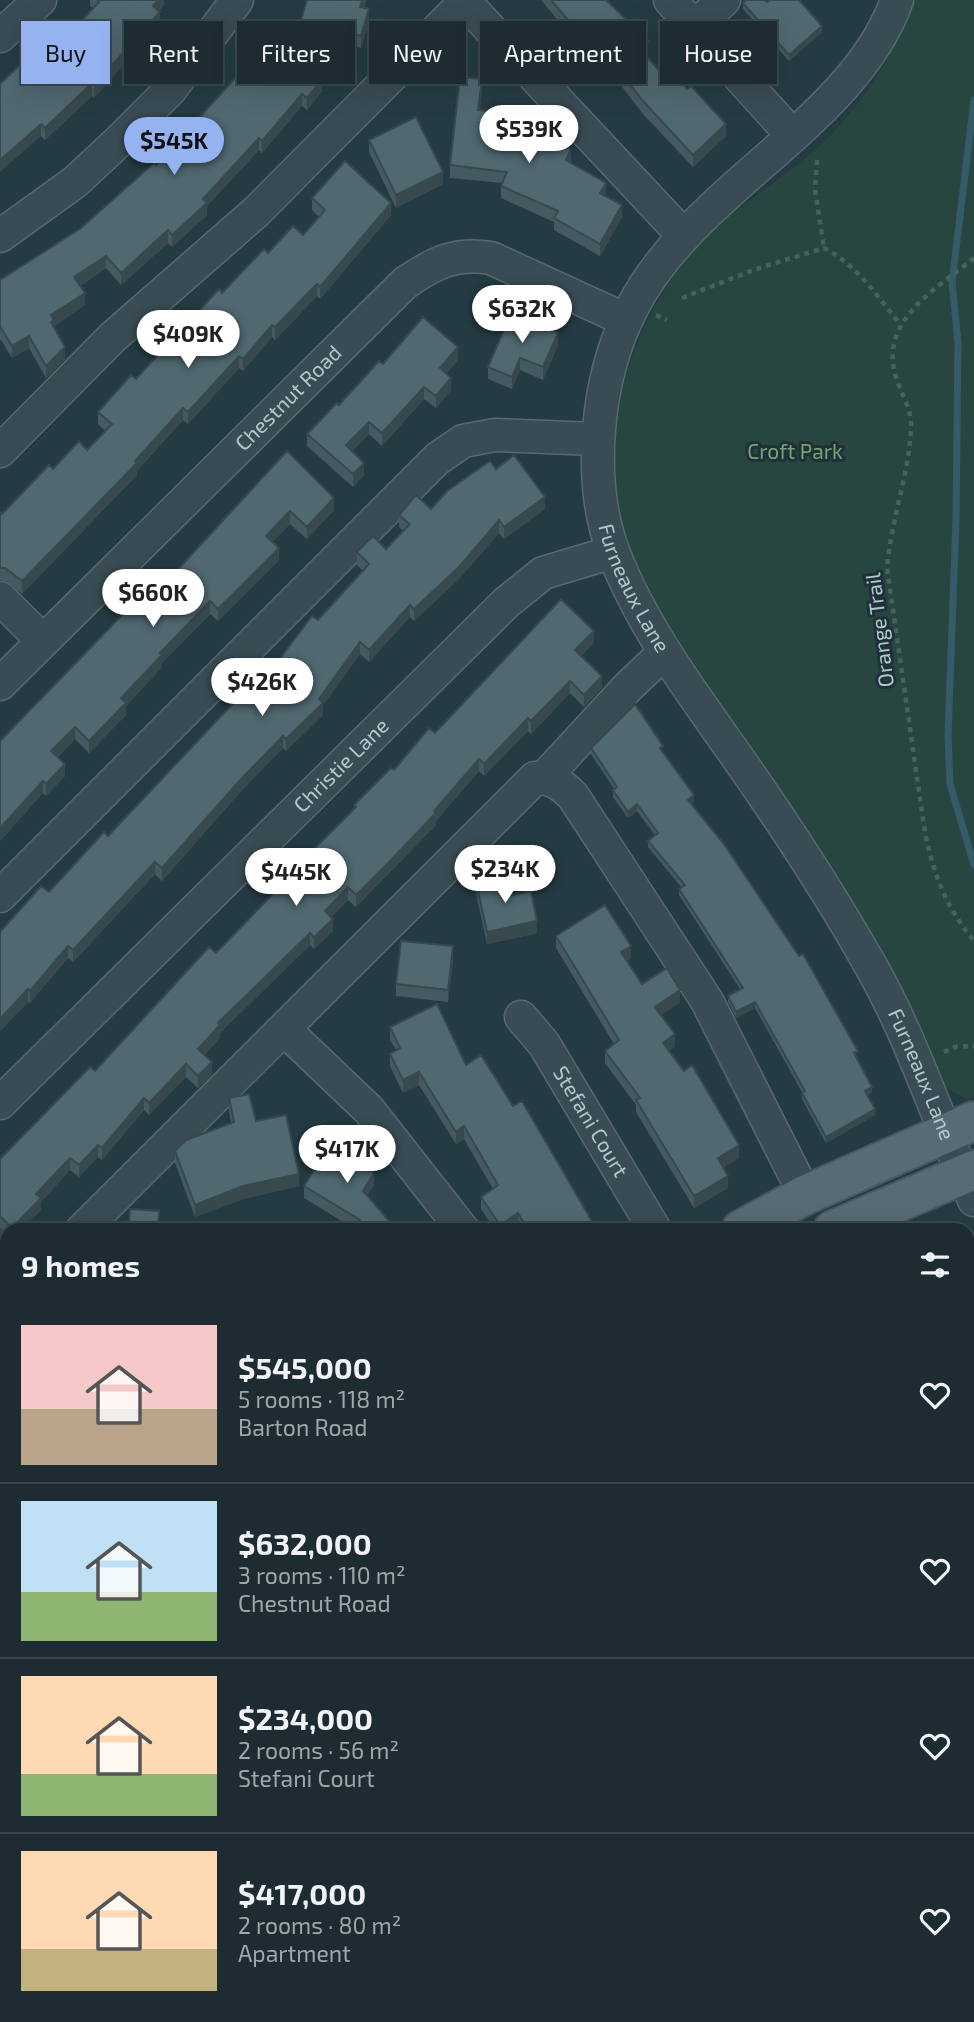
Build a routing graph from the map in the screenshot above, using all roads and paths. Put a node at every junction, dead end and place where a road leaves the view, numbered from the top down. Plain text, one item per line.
1 (40, 0) edge
2 (237, 0) edge
3 (670, 0) edge
4 (724, 0) edge
5 (897, 0) edge
6 (464, 1) edge
7 (689, 21) edge
8 (701, 21) edge
9 (0, 36) edge
10 (746, 84) edge
11 (792, 135) junction
12 (817, 160) dead end
13 (682, 235) junction
14 (0, 236) edge
15 (824, 248) junction
16 (974, 258) edge
17 (682, 298) dead end
18 (640, 317) junction
19 (667, 320) dead end
20 (900, 324) junction
21 (596, 439) junction
22 (0, 452) edge
23 (613, 552) junction
24 (0, 597) edge
25 (43, 641) junction
26 (665, 652) junction
27 (0, 684) edge
28 (545, 777) junction
29 (0, 896) edge
30 (974, 942) edge
31 (522, 1017) dead end
32 (284, 1029) junction
33 (974, 1046) edge
34 (944, 1052) dead end
35 (0, 1103) edge
36 (960, 1126) edge
37 (970, 1181) edge
38 (805, 1195) junction
39 (89, 1223) edge
40 (458, 1223) edge
41 (651, 1223) edge
42 (754, 1223) edge
43 (855, 1223) edge

1 - 9 street
2 - 14 street
3 - 7 street
4 - 8 street
5 - 11 street, Furneaux Lane
6 - 13 street
6 - 22 street
10 - 11 street
11 - 13 street, Furneaux Lane
12 - 15 path
13 - 18 street, Furneaux Lane
15 - 17 path
15 - 20 path
16 - 20 path, Orange Trail
18 - 19 path
18 - 21 street, Furneaux Lane
18 - 25 street, Chestnut Road
20 - 30 path, Orange Trail
21 - 23 street, Furneaux Lane
21 - 29 street
23 - 26 street, Furneaux Lane
23 - 35 street, Christie Lane
24 - 25 street
25 - 27 street, Chestnut Road
26 - 28 street
26 - 36 street, Furneaux Lane
28 - 32 street
28 - 38 street
31 - 41 street, Stefani Court
32 - 39 street
32 - 40 street
33 - 34 path
36 - 37 street, Furneaux Lane
36 - 38 main road
37 - 43 main road
38 - 42 main road

